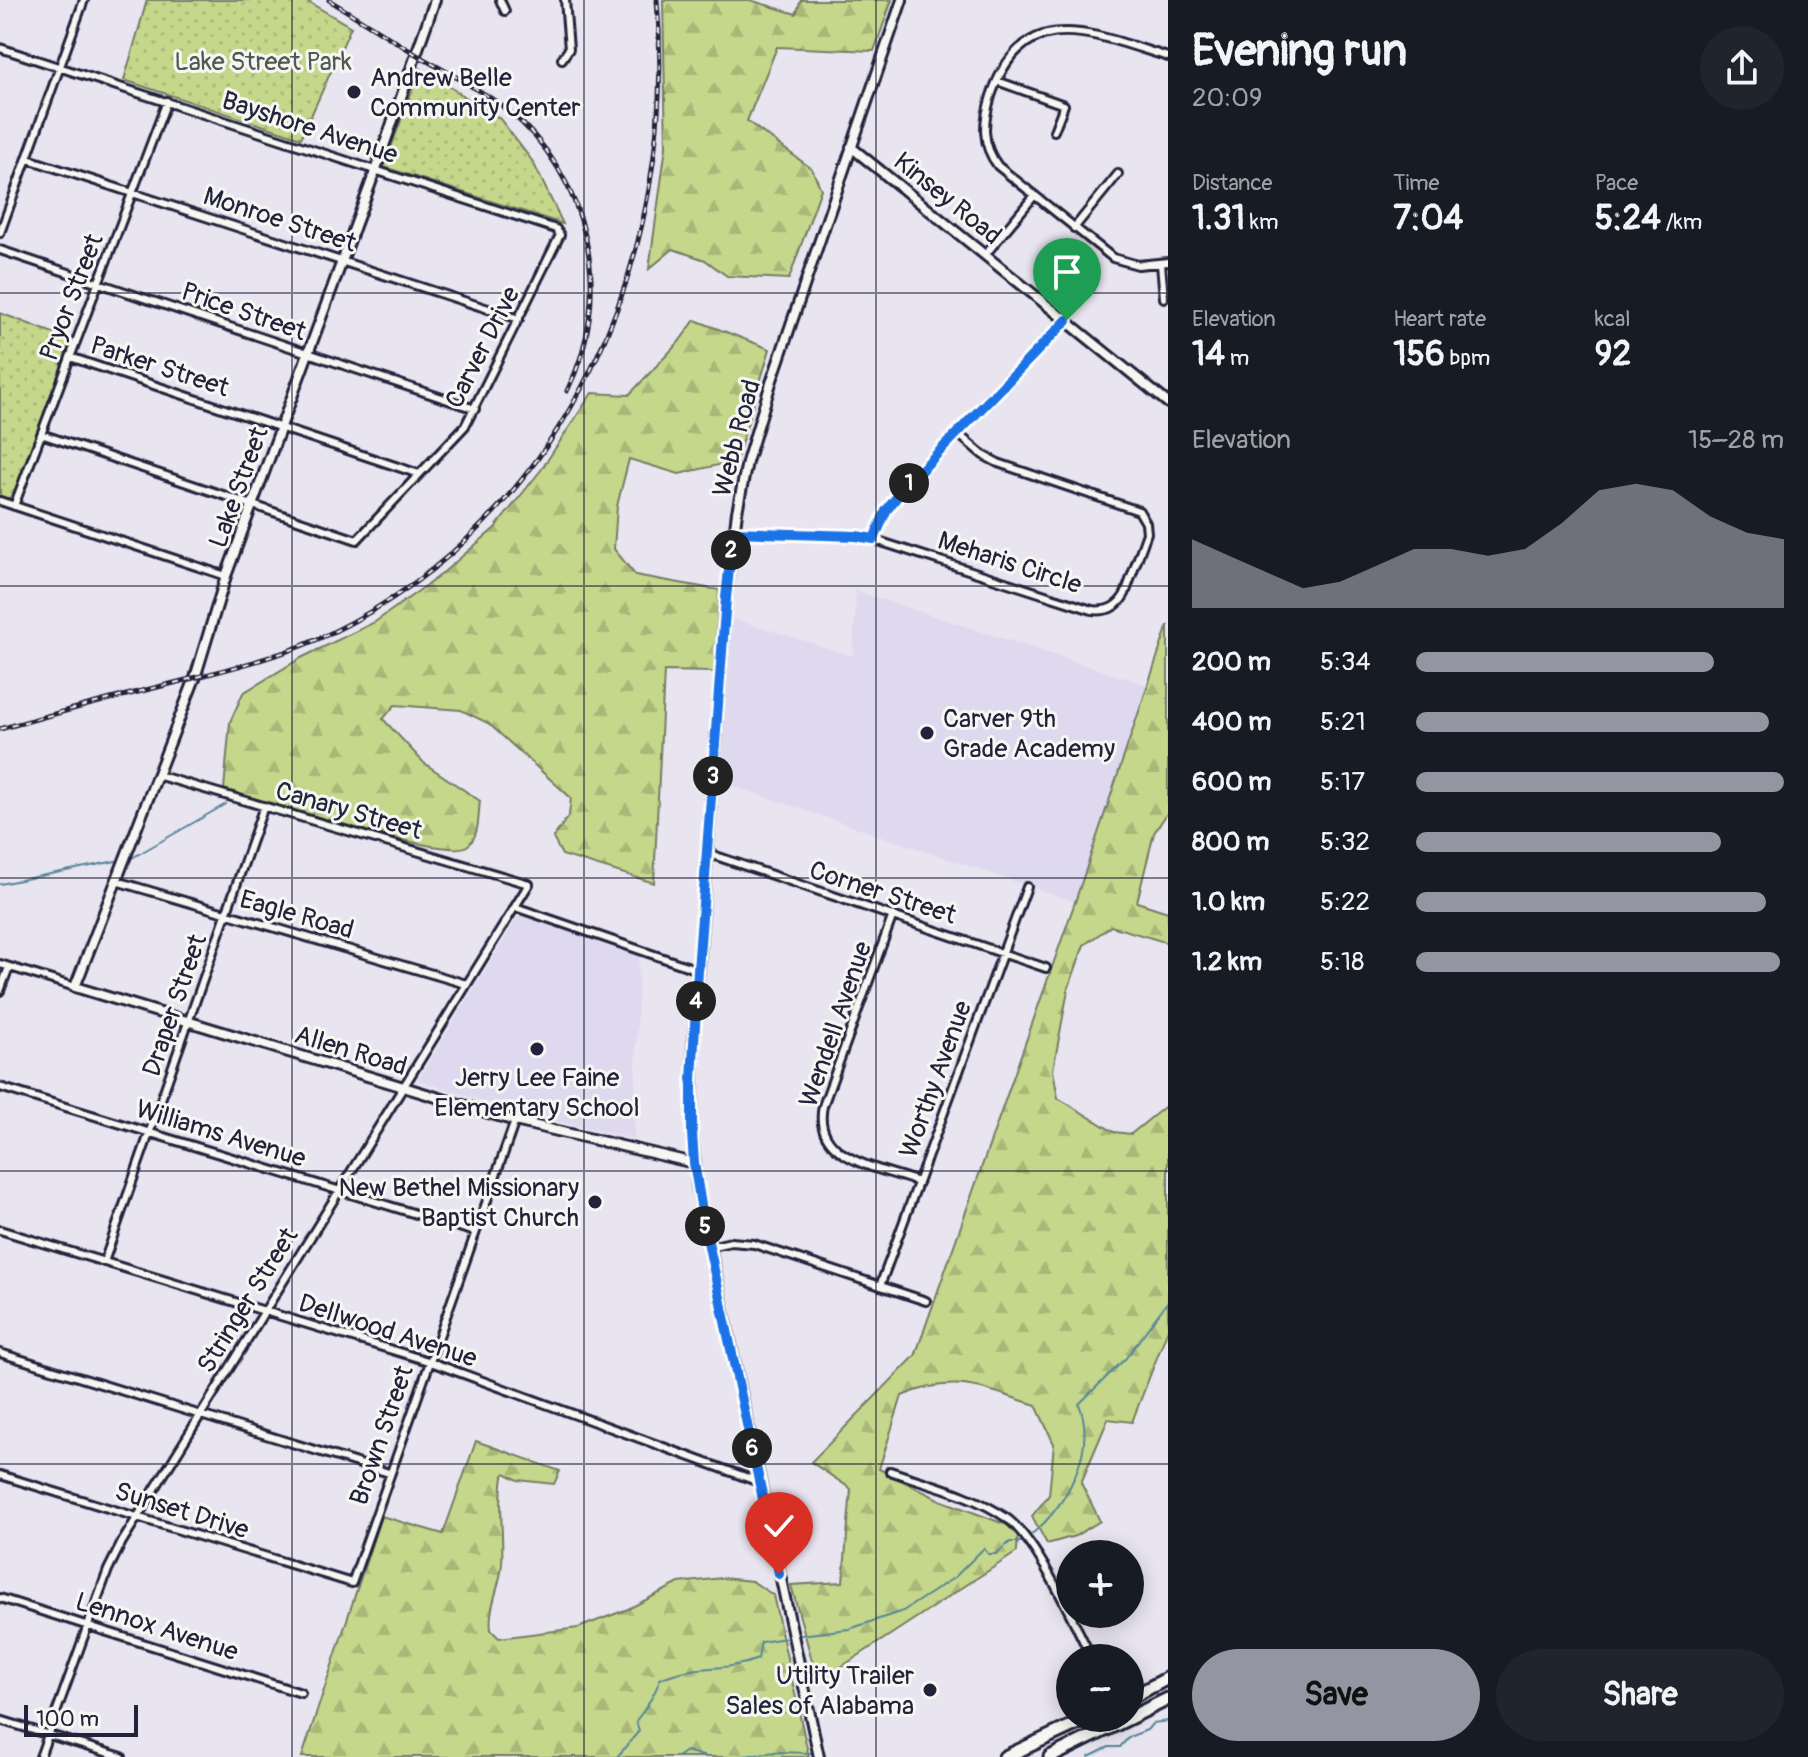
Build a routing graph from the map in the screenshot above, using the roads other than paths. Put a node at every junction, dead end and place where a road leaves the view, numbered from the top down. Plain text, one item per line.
1 (84, 0) edge
2 (435, 0) edge
3 (500, 0) edge
4 (565, 0) edge
5 (902, 0) edge
6 (505, 11) dead end
7 (0, 48) edge
8 (1168, 57) edge
9 (562, 59) dead end
10 (60, 68) junction
11 (997, 81) junction
12 (167, 101) junction
13 (1054, 131) dead end
14 (851, 147) junction
15 (28, 159) junction
16 (376, 169) junction
17 (1118, 174) dead end
18 (132, 192) junction
19 (1034, 196) junction
20 (3, 215) edge
21 (1074, 228) junction
22 (560, 232) joint
23 (0, 233) edge
24 (0, 250) edge
25 (985, 255) junction
26 (343, 260) junction
27 (1164, 263) edge
28 (98, 283) junction
29 (1164, 298) dead end
30 (519, 319) junction
31 (1067, 320) junction
32 (309, 354) junction
33 (70, 357) junction
34 (1168, 403) edge
35 (475, 409) junction
36 (281, 427) junction
37 (957, 433) junction
38 (41, 434) junction
39 (419, 474) junction
40 (0, 501) edge
41 (252, 505) junction
42 (14, 506) junction
43 (733, 532) junction
44 (874, 539) junction
45 (226, 576) junction
46 (157, 775) junction
47 (264, 806) junction
48 (707, 853) junction
49 (116, 881) junction
50 (529, 884) joint
51 (1027, 887) dead end
52 (515, 907) junction
53 (227, 914) junction
54 (893, 915) junction
55 (1003, 953) junction
56 (0, 964) edge
57 (9, 967) junction
58 (1046, 968) dead end
59 (698, 970) junction
60 (466, 984) junction
61 (75, 987) junction
62 (0, 991) edge
63 (189, 1021) junction
64 (0, 1087) edge
65 (403, 1087) junction
66 (515, 1121) junction
67 (150, 1132) junction
68 (694, 1163) junction
69 (918, 1182) junction
70 (338, 1189) junction
71 (0, 1230) edge
72 (475, 1232) junction
73 (709, 1247) junction
74 (104, 1262) junction
75 (880, 1286) junction
76 (926, 1301) dead end
77 (264, 1311) junction
78 (0, 1353) edge
79 (428, 1361) junction
80 (200, 1414) junction
81 (890, 1471) dead end
82 (389, 1473) junction
83 (0, 1475) edge
84 (759, 1482) junction
85 (138, 1518) junction
86 (352, 1583) joint
87 (0, 1598) edge
88 (87, 1625) junction
89 (1085, 1644) edge
90 (1168, 1678) edge
91 (1144, 1691) edge
92 (301, 1693) dead end
93 (1168, 1699) edge
94 (1144, 1710) edge
95 (0, 1720) edge
96 (1058, 1732) edge
97 (1099, 1732) edge
98 (48, 1734) junction
99 (40, 1757) edge
100 (122, 1757) edge
101 (819, 1757) edge
102 (1005, 1757) edge
103 (1050, 1757) edge

1 - 10 street
2 - 16 street, Lake Street
3 - 6 street
4 - 9 street
5 - 14 street, Webb Road
7 - 10 street, Bayshore Avenue
8 - 11 street
10 - 12 street, Bayshore Avenue
10 - 15 street
11 - 13 street
11 - 19 street
12 - 16 street, Bayshore Avenue
12 - 18 street, Pryor Street
14 - 25 street, Kinsey Road
14 - 43 street, Webb Road
15 - 18 street, Monroe Street
15 - 20 street
16 - 22 street, Bayshore Avenue
16 - 26 street, Lake Street
17 - 21 street
18 - 26 street, Monroe Street
18 - 28 street, Pryor Street
19 - 21 street
19 - 25 street
20 - 23 street
21 - 27 street
22 - 30 street, Carver Drive
24 - 28 street, Price Street
25 - 31 street, Kinsey Road
26 - 30 street, Monroe Street
26 - 32 street, Lake Street
27 - 29 street
28 - 32 street, Price Street
28 - 33 street, Pryor Street
30 - 35 street, Carver Drive
31 - 34 street, Kinsey Road
31 - 37 street
32 - 35 street, Price Street
32 - 36 street, Lake Street
33 - 36 street, Parker Street
33 - 38 street, Pryor Street
35 - 39 street, Carver Drive
36 - 39 street, Parker Street
36 - 41 street, Lake Street
37 - 44 street
37 - 44 street, Meharis Circle
38 - 41 street
38 - 42 street, Pryor Street
39 - 41 street, Carver Drive
40 - 42 street
41 - 45 street, Lake Street
42 - 45 street
43 - 44 street, Meharis Circle
43 - 48 street, Webb Road
45 - 46 street, Lake Street
46 - 47 street, Canary Street
46 - 49 street, Lake Street
47 - 50 street, Canary Street
47 - 53 street, Draper Street
48 - 54 street, Corner Street
48 - 59 street, Webb Road
49 - 53 street, Eagle Road
49 - 61 street, Lake Street
50 - 52 street, Stringer Street
51 - 55 street, Worthy Avenue
52 - 59 street
52 - 60 street, Stringer Street
53 - 60 street, Eagle Road
53 - 63 street, Draper Street
54 - 55 street, Corner Street
54 - 69 street, Wendell Avenue
55 - 58 street, Corner Street
55 - 69 street, Worthy Avenue
56 - 57 street, Allen Road
57 - 61 street, Allen Road
57 - 62 street
59 - 68 street, Webb Road
60 - 65 street, Stringer Street
61 - 63 street, Allen Road
63 - 65 street, Allen Road
63 - 67 street, Draper Street
64 - 67 street, Williams Avenue
65 - 66 street, Allen Road
65 - 70 street, Stringer Street
66 - 68 street, Allen Road
66 - 72 street, Brown Street
67 - 70 street, Williams Avenue
67 - 74 street, Draper Street
68 - 73 street, Webb Road
69 - 75 street, Worthy Avenue
70 - 72 street, Williams Avenue
70 - 77 street, Stringer Street
71 - 74 street, Dellwood Avenue
72 - 79 street, Brown Street
73 - 75 street
73 - 84 street, Webb Road
74 - 77 street, Dellwood Avenue
75 - 76 street
77 - 79 street, Dellwood Avenue
77 - 80 street, Stringer Street
78 - 80 street
79 - 82 street, Brown Street
79 - 84 street, Dellwood Avenue
80 - 82 street
80 - 85 street, Stringer Street
81 - 89 street
82 - 86 street, Brown Street
83 - 85 street, Sunset Drive
84 - 101 street, Webb Road
85 - 86 street, Sunset Drive
85 - 88 street, Stringer Street
87 - 88 street, Lennox Avenue
88 - 92 street, Lennox Avenue
88 - 98 street, Stringer Street
90 - 91 highway
93 - 94 highway
95 - 98 street
96 - 102 highway
97 - 103 highway
98 - 99 street, Stringer Street
98 - 100 street

